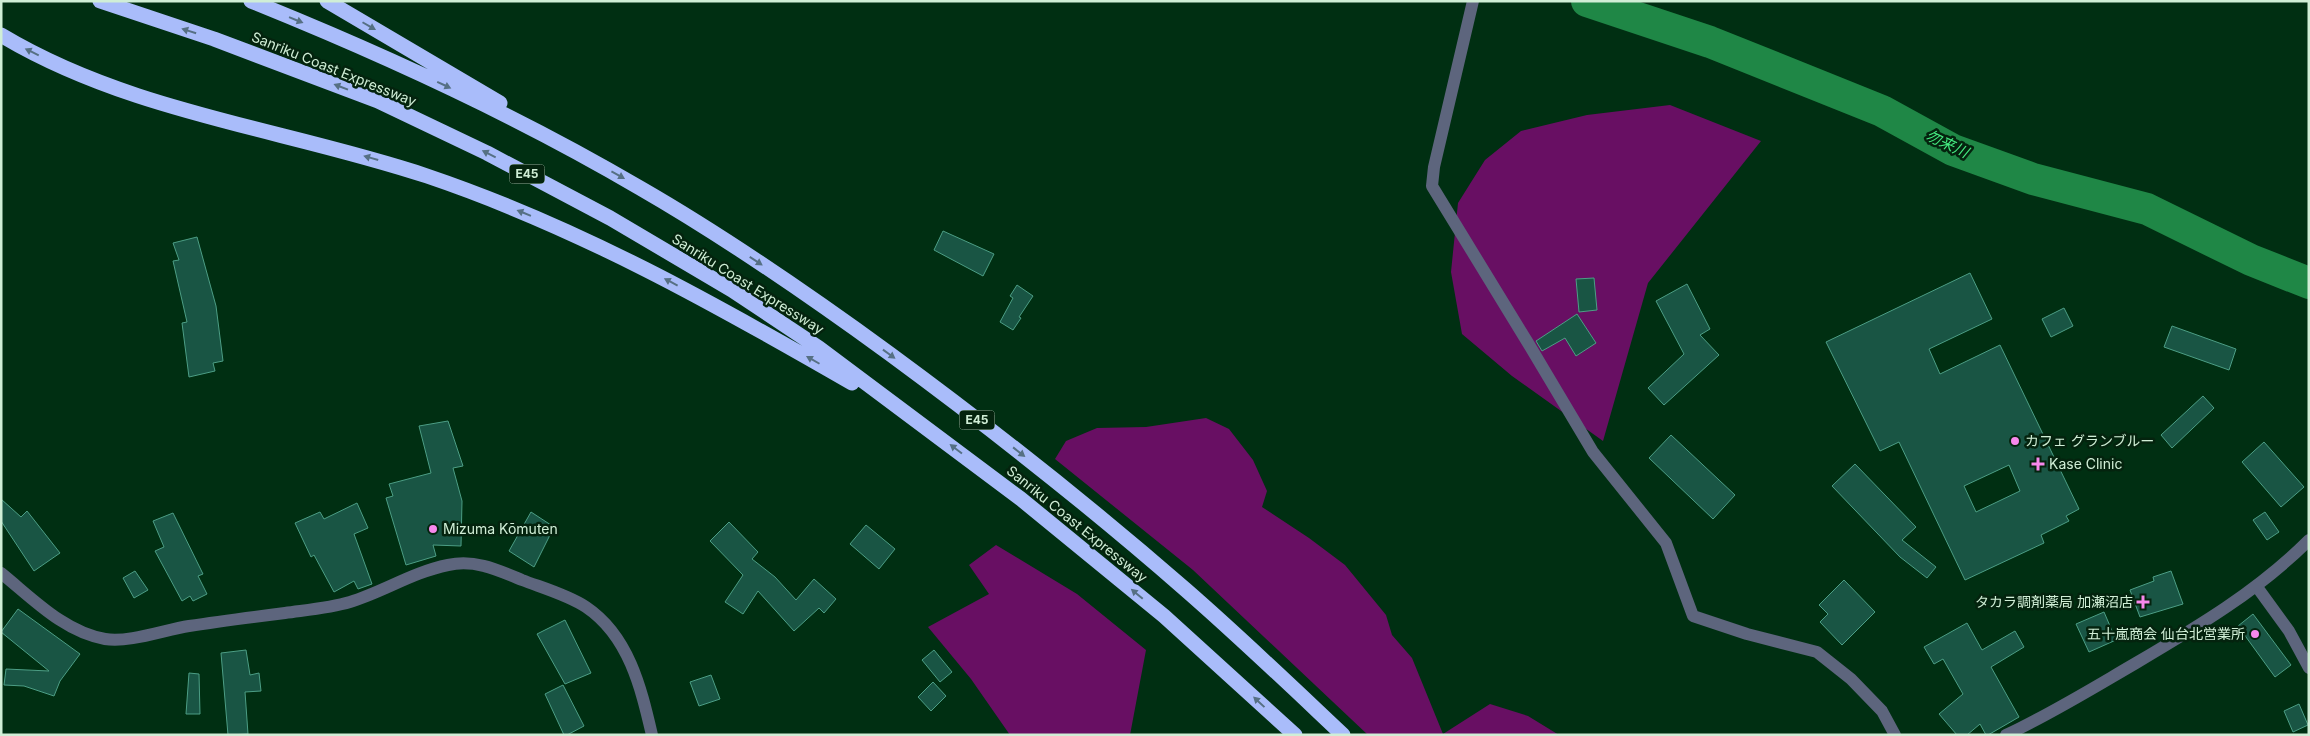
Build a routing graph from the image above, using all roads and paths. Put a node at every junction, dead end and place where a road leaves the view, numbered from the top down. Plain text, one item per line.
1 (100, 1) edge
2 (251, 1) edge
3 (327, 1) edge
4 (1473, 1) edge
5 (1, 35) edge
6 (575, 152) junction
7 (916, 419) junction
8 (2309, 540) edge
9 (1, 573) edge
10 (2257, 587) junction
11 (2309, 668) edge
12 (652, 735) edge
13 (1295, 735) edge
14 (1343, 735) edge
15 (1895, 735) edge
16 (2006, 735) edge

7 -> 1 highway, Sanriku Coast Expressway / E45
2 -> 6 highway, Sanriku Coast Expressway / E45
3 -> 6 highway
4 - 15 street
7 -> 5 highway
6 -> 14 highway, Sanriku Coast Expressway / E45
13 -> 7 highway, Sanriku Coast Expressway / E45
8 - 10 street
9 - 12 street
10 - 11 street
10 - 16 street

